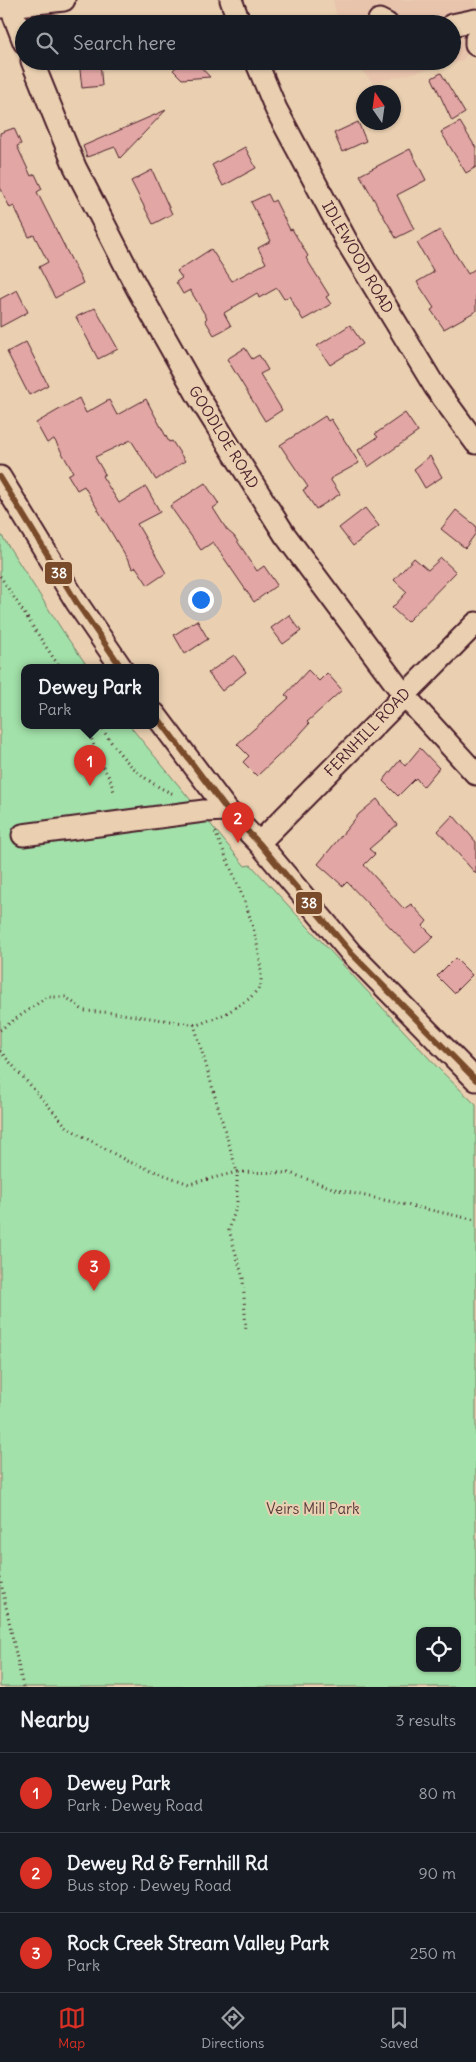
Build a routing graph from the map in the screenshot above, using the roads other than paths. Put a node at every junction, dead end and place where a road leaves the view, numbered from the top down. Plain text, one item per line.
1 (64, 0) edge
2 (231, 0) edge
3 (6, 4) edge
4 (237, 15) edge
5 (476, 20) edge
6 (15, 23) edge
7 (461, 23) edge
8 (36, 70) edge
9 (260, 70) edge
10 (476, 443) edge
11 (0, 477) edge
12 (476, 623) edge
13 (119, 664) edge
14 (404, 695) junction
15 (159, 719) edge
16 (476, 774) edge
17 (227, 810) junction
18 (23, 835) dead end
19 (260, 843) junction
20 (476, 1080) edge

1 - 3 street
2 - 4 street
3 - 6 street
5 - 7 street
8 - 14 street, GOODLOE ROAD
9 - 10 street, IDLEWOOD ROAD
11 - 13 street
12 - 14 street, FERNHILL ROAD
14 - 16 street, GOODLOE ROAD
14 - 19 street, FERNHILL ROAD
15 - 17 street
17 - 18 street
17 - 19 street
19 - 20 street

